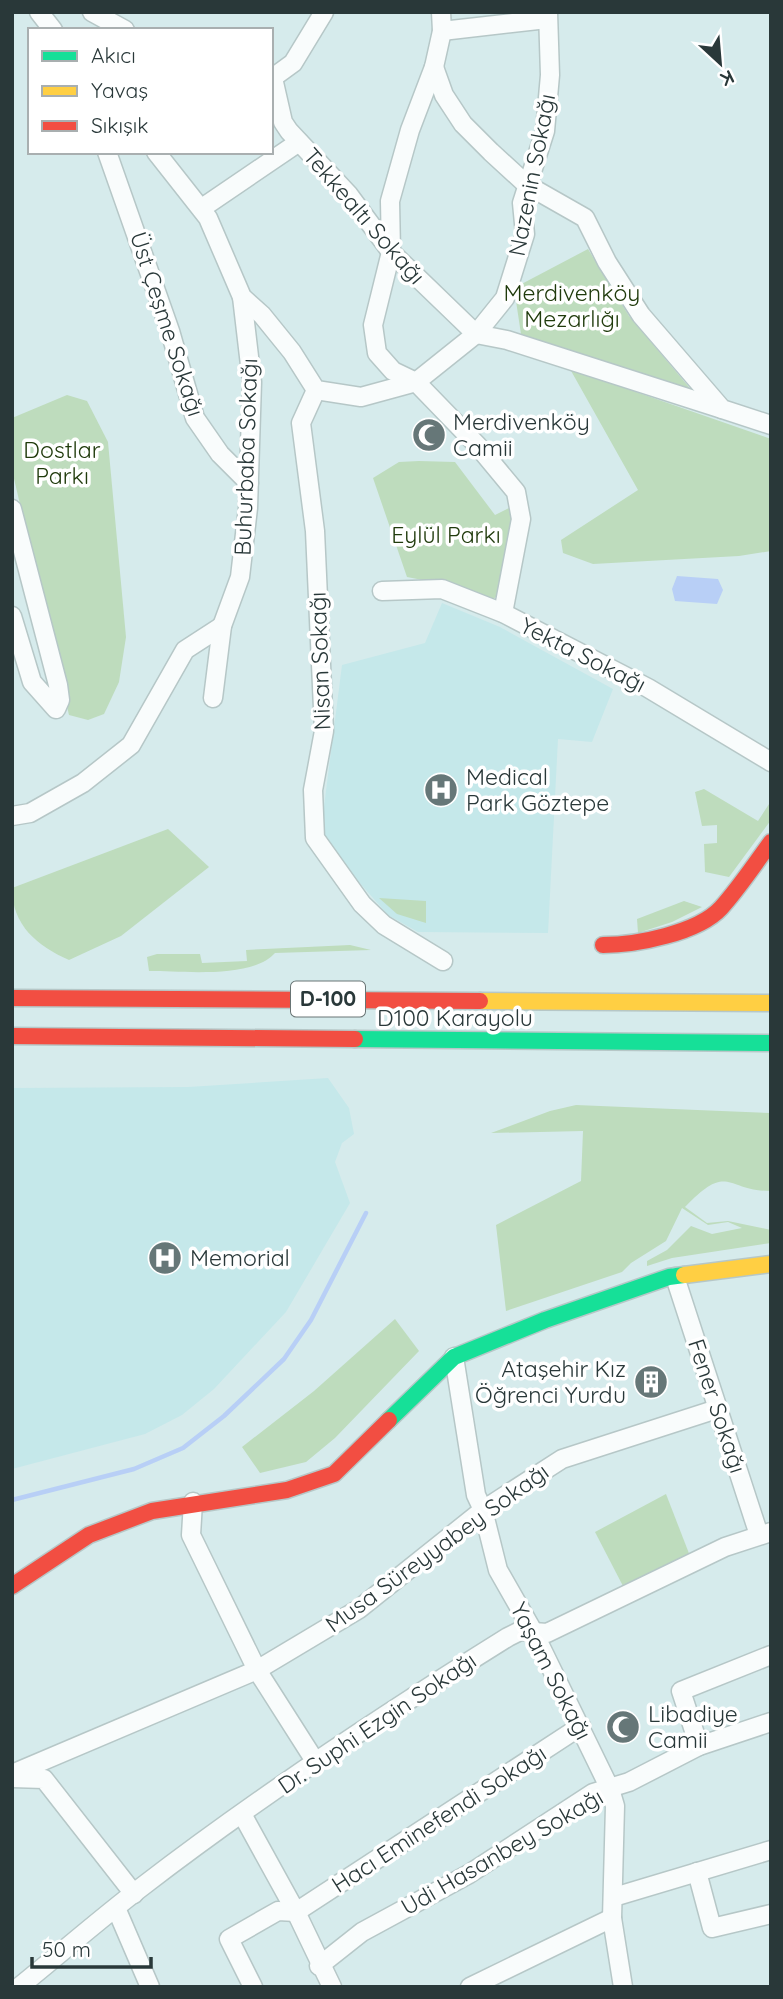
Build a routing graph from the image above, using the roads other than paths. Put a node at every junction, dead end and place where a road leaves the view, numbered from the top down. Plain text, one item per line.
1 (40, 12) edge
2 (92, 12) edge
3 (324, 12) edge
4 (441, 12) edge
5 (547, 16) edge
6 (52, 28) edge
7 (121, 28) edge
8 (442, 31) junction
9 (434, 67) junction
10 (273, 77) edge
11 (273, 82) edge
12 (299, 142) junction
13 (108, 154) edge
14 (158, 154) edge
15 (527, 185) junction
16 (202, 208) junction
17 (391, 252) junction
18 (242, 297) junction
19 (475, 334) junction
20 (416, 382) junction
21 (316, 390) junction
22 (722, 410) junction
23 (771, 425) edge
24 (249, 483) junction
25 (13, 519) edge
26 (382, 591) dead end
27 (503, 613) junction
28 (12, 616) edge
29 (222, 626) junction
30 (213, 698) dead end
31 (771, 762) edge
32 (12, 816) edge
33 (771, 842) edge
34 (603, 945) dead end
35 (443, 961) dead end
36 (746, 986) dead end
37 (12, 998) edge
38 (644, 1001) junction
39 (771, 1003) edge
40 (12, 1036) edge
41 (127, 1038) junction
42 (771, 1045) edge
43 (12, 1053) edge
44 (771, 1264) edge
45 (675, 1277) junction
46 (454, 1357) junction
47 (717, 1409) junction
48 (192, 1502) junction
49 (483, 1510) junction
50 (765, 1533) edge
51 (12, 1586) edge
52 (534, 1633) junction
53 (771, 1655) edge
54 (257, 1670) junction
55 (771, 1722) edge
56 (582, 1726) junction
57 (699, 1746) junction
58 (315, 1762) junction
59 (12, 1776) edge
60 (610, 1789) junction
61 (242, 1814) junction
62 (771, 1850) edge
63 (697, 1872) junction
64 (134, 1894) junction
65 (614, 1897) junction
66 (116, 1908) junction
67 (296, 1912) junction
68 (771, 1914) edge
69 (612, 1918) junction
70 (319, 1966) junction
71 (12, 1976) edge
72 (17, 1987) edge
73 (150, 1987) edge
74 (253, 1987) edge
75 (331, 1987) edge
76 (470, 1987) edge
77 (624, 1987) edge

1 - 6 street
2 - 7 street
3 - 10 street
4 - 8 street
5 - 8 street
5 - 15 street, Nazenin Sokağı
8 - 9 street
9 - 15 street
9 - 17 street
11 - 12 street, Tekkealtı Sokağı
12 - 16 street
12 - 17 street, Tekkealtı Sokağı
13 - 24 street, Üst Çeşme Sokağı
14 - 16 street
15 - 19 street, Nazenin Sokağı
15 - 22 street
16 - 18 street
17 - 19 street, Tekkealtı Sokağı
17 - 20 street
18 - 21 street
18 - 24 street, Buhurbaba Sokağı
19 - 20 street, Nazenin Sokağı
19 - 22 street
20 - 21 street
20 - 27 street
21 - 35 street, Nisan Sokağı
22 - 23 street
24 - 29 street, Buhurbaba Sokağı
25 - 28 street
26 - 27 street, Yekta Sokağı
27 - 31 street, Yekta Sokağı
29 - 30 street, Buhurbaba Sokağı
29 - 32 street
33 - 34 main road
36 - 38 main road
37 - 38 main road, D100 Karayolu / D-100
38 - 39 main road, D100 Karayolu / D-100
40 - 41 main road, D100 Karayolu / D-100
41 - 42 main road, D100 Karayolu / D-100
41 - 43 main road
44 - 45 main road
45 - 46 main road
45 - 47 street, Fener Sokağı
46 - 48 main road
46 - 49 street, Yaşam Sokağı
47 - 49 street, Musa Süreyyabey Sokağı
47 - 50 street, Fener Sokağı
48 - 51 main road
48 - 54 street
49 - 52 street, Yaşam Sokağı
49 - 54 street, Musa Süreyyabey Sokağı
50 - 52 street, Dr. Suphi Ezgin Sokağı
52 - 56 street, Yaşam Sokağı
52 - 58 street, Dr. Suphi Ezgin Sokağı
53 - 57 street
54 - 58 street
54 - 59 street, Musa Süreyyabey Sokağı
55 - 57 street, Udi Hasanbey Sokağı
56 - 60 street, Yaşam Sokağı
56 - 67 street, Hacı Eminefendi Sokağı
57 - 60 street, Udi Hasanbey Sokağı
58 - 61 street, Dr. Suphi Ezgin Sokağı
59 - 64 street
60 - 65 street, Yaşam Sokağı
60 - 70 street, Udi Hasanbey Sokağı
61 - 64 street, Dr. Suphi Ezgin Sokağı
61 - 67 street
62 - 63 street
63 - 65 street
63 - 68 street
64 - 66 street, Dr. Suphi Ezgin Sokağı
65 - 69 street, Yaşam Sokağı
66 - 72 street, Dr. Suphi Ezgin Sokağı
66 - 73 street
67 - 70 street
67 - 74 street
69 - 76 street
69 - 77 street, Yaşam Sokağı
70 - 75 street
71 - 72 street

